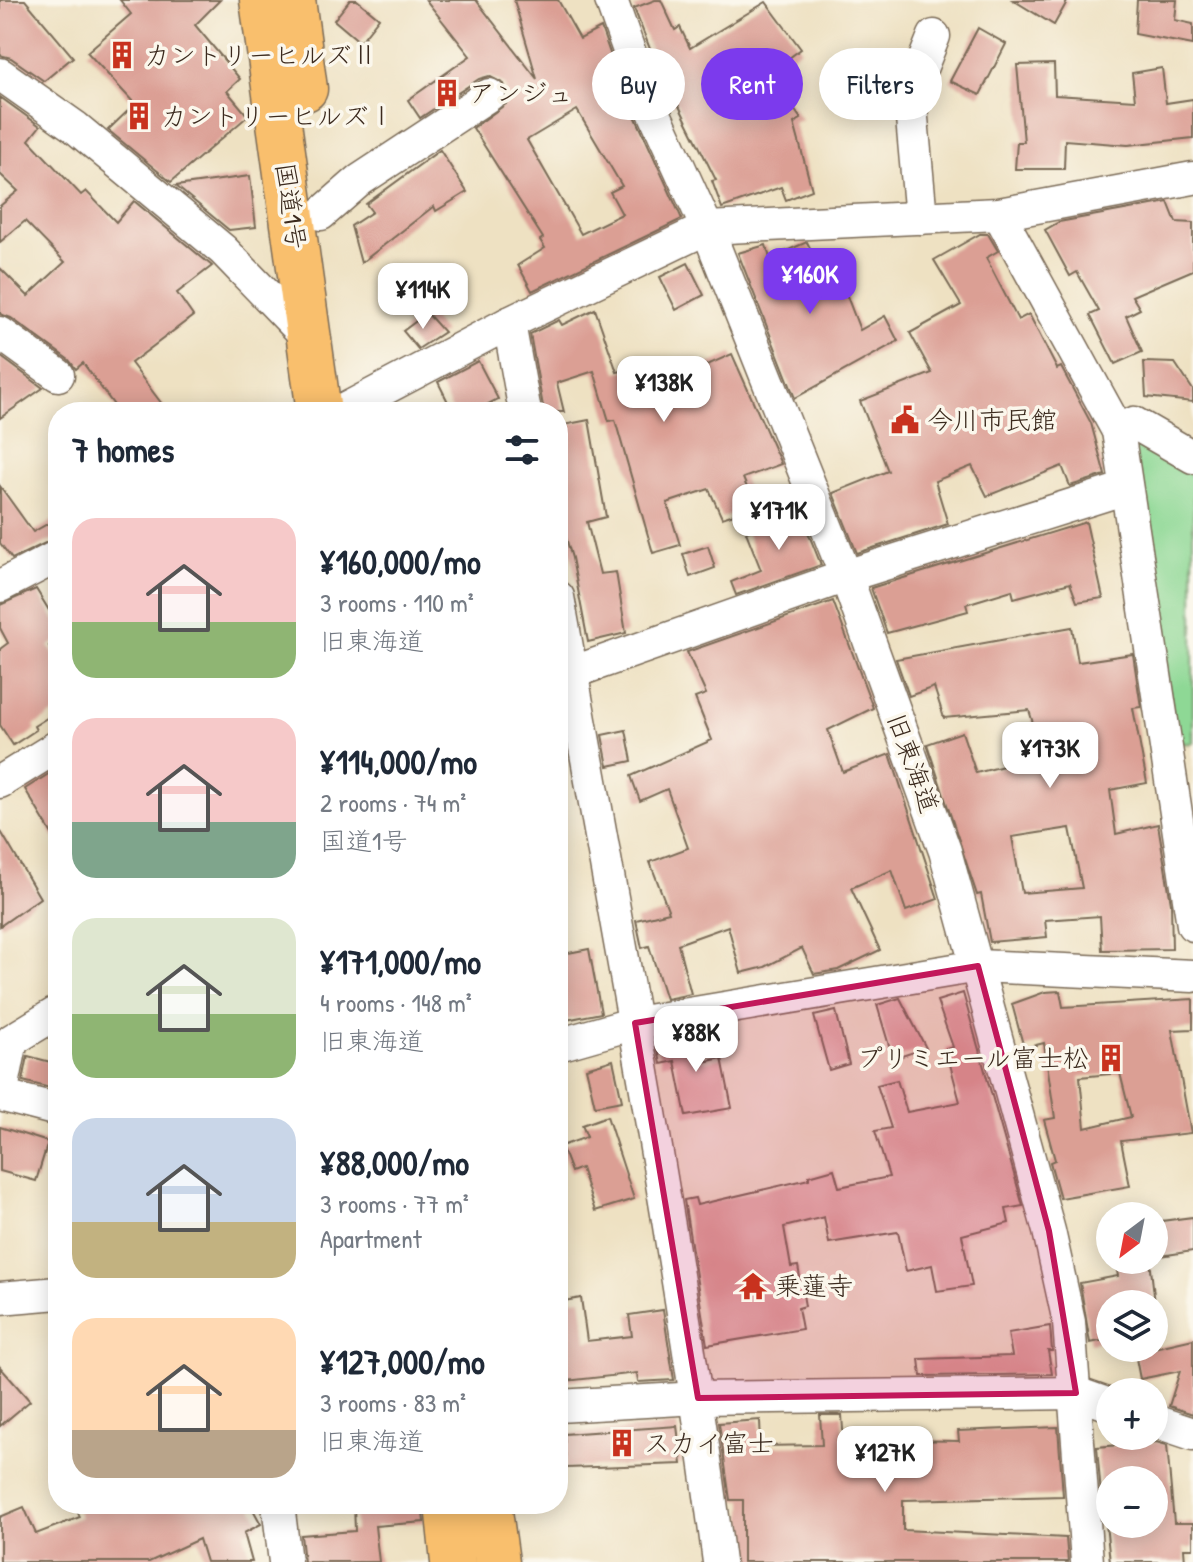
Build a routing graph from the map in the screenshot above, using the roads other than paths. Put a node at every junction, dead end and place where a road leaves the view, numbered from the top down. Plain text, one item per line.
1 (262, 0) edge
2 (293, 0) edge
3 (617, 2) edge
4 (934, 36) dead end
5 (0, 74) edge
6 (489, 95) dead end
7 (1193, 178) edge
8 (321, 214) junction
9 (999, 214) junction
10 (921, 218) junction
11 (707, 228) junction
12 (509, 323) junction
13 (0, 333) edge
14 (311, 341) junction
15 (58, 375) dead end
16 (335, 402) edge
17 (338, 402) edge
18 (356, 402) edge
19 (523, 402) edge
20 (1118, 431) junction
21 (1193, 457) edge
22 (1126, 488) junction
23 (48, 561) edge
24 (846, 576) junction
25 (0, 586) edge
26 (568, 655) edge
27 (571, 673) junction
28 (48, 752) edge
29 (1179, 758) edge
30 (0, 782) edge
31 (1193, 925) edge
32 (978, 966) junction
33 (1193, 976) edge
34 (48, 1015) edge
35 (635, 1023) junction
36 (6, 1030) edge
37 (568, 1042) edge
38 (0, 1095) edge
39 (48, 1107) edge
40 (48, 1294) edge
41 (0, 1298) edge
42 (1076, 1393) junction
43 (698, 1398) junction
44 (1096, 1400) edge
45 (568, 1405) edge
46 (1168, 1426) edge
47 (1193, 1434) edge
48 (279, 1514) edge
49 (448, 1514) edge
50 (490, 1514) edge
51 (285, 1562) edge
52 (453, 1562) edge
53 (497, 1562) edge
54 (719, 1562) edge
55 (1087, 1562) edge

1 - 14 highway, 国道1号
2 - 8 highway, 国道1号
3 - 11 street, 旧東海道
4 - 10 street
5 - 14 street
6 - 8 street
7 - 9 street
8 - 17 highway, 国道1号
9 - 10 street
9 - 20 street
10 - 11 street
11 - 12 street
11 - 24 street, 旧東海道
12 - 18 street
12 - 19 street
13 - 15 street
14 - 16 highway, 国道1号
20 - 21 street
20 - 22 street
22 - 24 street
22 - 29 street
23 - 25 street
24 - 27 street
24 - 32 street, 旧東海道
26 - 27 street
27 - 35 street
28 - 30 street
29 - 31 street
32 - 33 street
32 - 35 street
32 - 42 street, 旧東海道
34 - 36 street
35 - 37 street
35 - 43 street
36 - 38 street
38 - 39 street
40 - 41 street
42 - 43 street
42 - 44 street
42 - 55 street, 旧東海道
43 - 45 street
43 - 54 street
46 - 47 street
48 - 51 street
49 - 52 highway
50 - 53 highway

